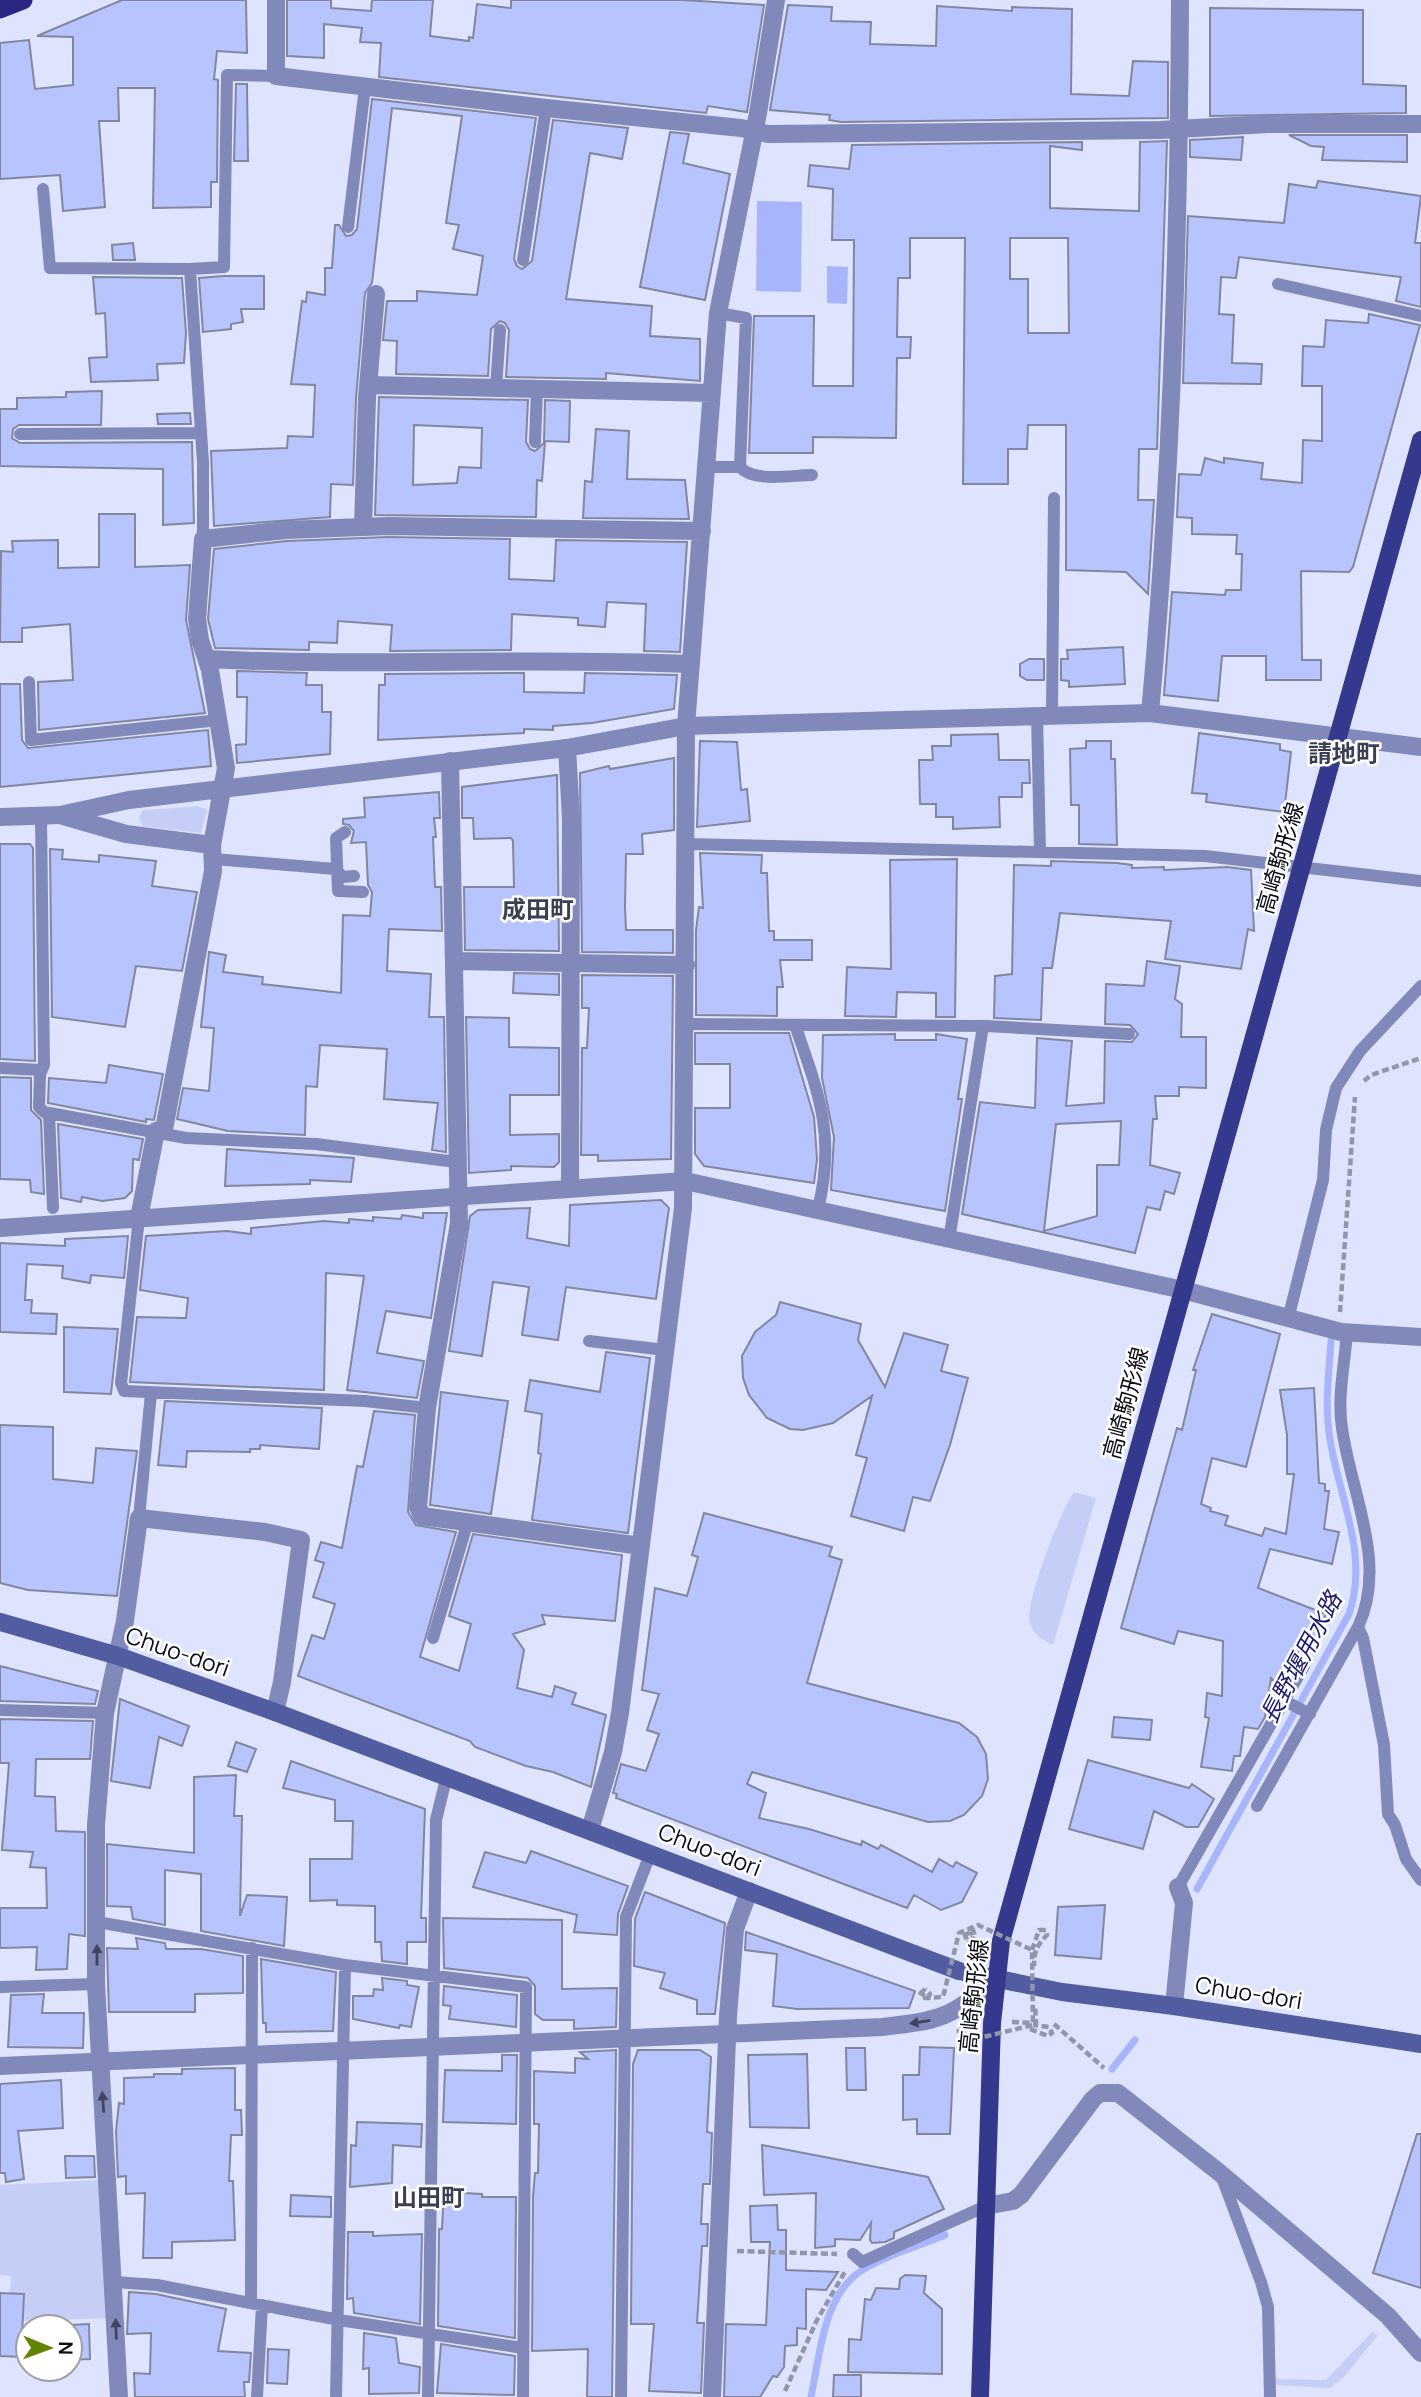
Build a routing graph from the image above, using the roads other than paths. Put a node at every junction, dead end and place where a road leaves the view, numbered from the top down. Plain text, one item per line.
1 (23, 0) edge
2 (276, 0) edge
3 (776, 0) edge
4 (1180, 0) edge
5 (0, 9) edge
6 (276, 76) junction
7 (365, 87) junction
8 (546, 108) junction
9 (1421, 124) edge
10 (1179, 130) junction
11 (754, 133) junction
12 (43, 189) dead end
13 (348, 227) dead end
14 (523, 260) dead end
15 (190, 269) junction
16 (1278, 284) dead end
17 (376, 294) dead end
18 (718, 313) junction
19 (1421, 316) edge
20 (500, 330) dead end
21 (369, 385) junction
22 (496, 388) junction
23 (537, 389) junction
24 (712, 393) junction
25 (201, 433) junction
26 (20, 434) dead end
27 (1421, 440) edge
28 (535, 442) dead end
29 (707, 467) junction
30 (740, 467) junction
31 (812, 475) dead end
32 (1054, 498) dead end
33 (363, 527) junction
34 (702, 531) junction
35 (203, 539) junction
36 (206, 659) junction
37 (691, 664) junction
38 (29, 682) dead end
39 (1150, 713) junction
40 (1044, 715) junction
41 (219, 719) junction
42 (686, 726) junction
43 (1339, 738) junction
44 (1421, 747) edge
45 (566, 748) junction
46 (450, 761) junction
47 (223, 790) junction
48 (41, 815) junction
49 (60, 815) junction
50 (0, 817) edge
51 (345, 832) dead end
52 (687, 844) junction
53 (213, 852) junction
54 (1040, 852) junction
55 (1301, 867) junction
56 (335, 869) junction
57 (354, 876) dead end
58 (1421, 881) edge
59 (363, 892) dead end
60 (454, 961) junction
61 (570, 963) junction
62 (686, 965) junction
63 (1421, 986) edge
64 (686, 1024) junction
65 (795, 1025) junction
66 (983, 1026) junction
67 (1129, 1034) dead end
68 (0, 1068) edge
69 (41, 1070) junction
70 (49, 1113) junction
71 (156, 1131) junction
72 (456, 1162) junction
73 (685, 1181) junction
74 (570, 1188) junction
75 (459, 1196) junction
76 (53, 1208) dead end
77 (818, 1209) junction
78 (139, 1218) junction
79 (0, 1228) edge
80 (949, 1240) junction
81 (1183, 1290) junction
82 (1288, 1319) junction
83 (1348, 1332) junction
84 (1421, 1337) edge
85 (589, 1341) dead end
86 (665, 1350) junction
87 (151, 1393) junction
88 (427, 1408) junction
89 (139, 1518) junction
90 (468, 1521) junction
91 (641, 1546) junction
92 (0, 1622) edge
93 (1358, 1627) junction
94 (433, 1638) dead end
95 (118, 1656) junction
96 (1304, 1666) dead end
97 (1288, 1703) junction
98 (0, 1710) edge
99 (275, 1712) junction
100 (1307, 1712) junction
101 (105, 1713) junction
102 (447, 1775) junction
103 (1257, 1806) dead end
104 (590, 1830) junction
105 (651, 1852) junction
106 (1421, 1880) edge
107 (1178, 1887) joint
108 (750, 1891) junction
109 (97, 1922) junction
110 (252, 1948) junction
111 (345, 1965) junction
112 (434, 1976) junction
113 (994, 1980) junction
114 (96, 1984) junction
115 (0, 1987) edge
116 (1174, 2006) junction
117 (727, 2033) junction
118 (625, 2038) junction
119 (528, 2043) junction
120 (1421, 2044) edge
121 (433, 2047) junction
122 (344, 2053) junction
123 (253, 2056) junction
124 (100, 2062) junction
125 (0, 2066) edge
126 (1220, 2173) junction
127 (986, 2206) junction
128 (853, 2254) road end
129 (114, 2281) junction
130 (257, 2304) junction
131 (339, 2320) junction
132 (429, 2333) junction
133 (523, 2348) junction
134 (1421, 2353) edge
135 (119, 2397) edge
136 (257, 2397) edge
137 (336, 2397) edge
138 (428, 2397) edge
139 (523, 2397) edge
140 (621, 2397) edge
141 (712, 2397) edge
142 (980, 2397) edge
143 (1270, 2397) edge

1 - 5 highway
2 - 6 street
3 - 11 street
4 - 10 street
6 - 7 street
6 - 15 lane
7 - 8 street
7 - 13 lane
8 - 11 street
8 - 14 lane
9 - 10 street
10 - 11 street
10 - 39 street
11 - 18 street
12 - 15 lane
15 - 25 lane
16 - 19 lane
17 - 21 street
18 - 24 street
18 - 30 lane
20 - 22 lane
21 - 22 street
21 - 33 street
22 - 23 street
23 - 24 street
23 - 28 lane
24 - 29 street
25 - 26 lane
25 - 35 lane
27 - 43 main road, 高崎駒形線
29 - 30 lane
29 - 34 street
30 - 31 lane
32 - 40 lane
33 - 34 street
33 - 35 street
34 - 37 street
35 - 36 street
36 - 37 street
36 - 41 street
37 - 42 street
38 - 41 lane
39 - 40 street
39 - 43 street
40 - 42 street
40 - 54 lane
41 - 47 street
42 - 45 street
42 - 52 street
43 - 44 street
43 - 55 main road, 高崎駒形線
45 - 46 street
45 - 61 street
46 - 47 street
46 - 60 street
47 - 49 street
47 - 53 street
48 - 49 street
48 - 50 street
48 - 69 lane
49 - 53 street
51 - 56 lane
52 - 54 lane
52 - 62 street
53 - 56 lane
53 - 71 street
54 - 55 lane
55 - 58 lane
55 - 81 main road, 高崎駒形線
56 - 57 lane
56 - 59 lane
60 - 61 street
60 - 72 street
61 - 62 street
61 - 74 street
62 - 64 street
63 - 82 lane
64 - 65 lane
64 - 73 street
65 - 66 lane
65 - 77 lane
66 - 67 lane
66 - 80 lane
68 - 69 lane
69 - 70 lane
70 - 71 lane
70 - 76 lane
71 - 72 lane
71 - 78 street
72 - 75 street
73 - 74 street
73 - 77 street
73 - 86 street
74 - 75 street
75 - 78 street
75 - 88 street
77 - 80 street
78 - 79 street
78 - 87 lane
80 - 81 street
81 - 82 street
81 - 113 main road, 高崎駒形線
82 - 83 street
83 - 84 street
83 - 93 lane
85 - 86 lane
86 - 91 street
87 - 88 lane
87 - 89 lane
88 - 90 street
89 - 95 street
89 - 99 street
90 - 91 street
90 - 94 lane
91 - 104 street
92 - 95 main road, Chuo-dori
93 - 100 lane
93 - 106 lane
95 - 99 main road, Chuo-dori
95 - 101 street
96 - 97 lane
97 - 100 lane
97 - 107 lane
98 - 101 lane
99 - 102 main road, Chuo-dori
100 - 103 lane
101 - 109 street
102 - 104 main road, Chuo-dori
102 - 112 lane
104 - 105 main road, Chuo-dori
105 - 108 main road, Chuo-dori
105 - 118 lane
107 - 116 street
108 - 113 main road, Chuo-dori
108 - 117 street
109 - 110 lane
114 -> 109 street
110 - 111 lane
110 - 123 lane
111 - 112 lane
111 - 122 lane
112 - 119 lane
112 - 121 lane
113 - 116 main road, Chuo-dori
113 -> 117 street
113 - 127 main road, 高崎駒形線
114 - 115 lane
114 - 124 street
116 - 120 main road, Chuo-dori
117 - 118 street
117 - 141 street
118 - 119 street
118 - 140 lane
119 - 121 street
119 - 133 lane
121 - 122 street
121 - 132 lane
122 - 123 street
122 - 131 lane
123 - 124 street
123 - 130 lane
124 - 125 street
129 -> 124 street
126 - 127 street
126 - 134 street
126 - 143 lane
127 - 128 lane
127 - 142 main road, 高崎駒形線
129 - 130 lane
135 -> 129 street
130 - 131 lane
130 - 136 lane
131 - 132 lane
131 - 137 lane
132 - 133 lane
132 - 138 lane
133 - 139 lane

